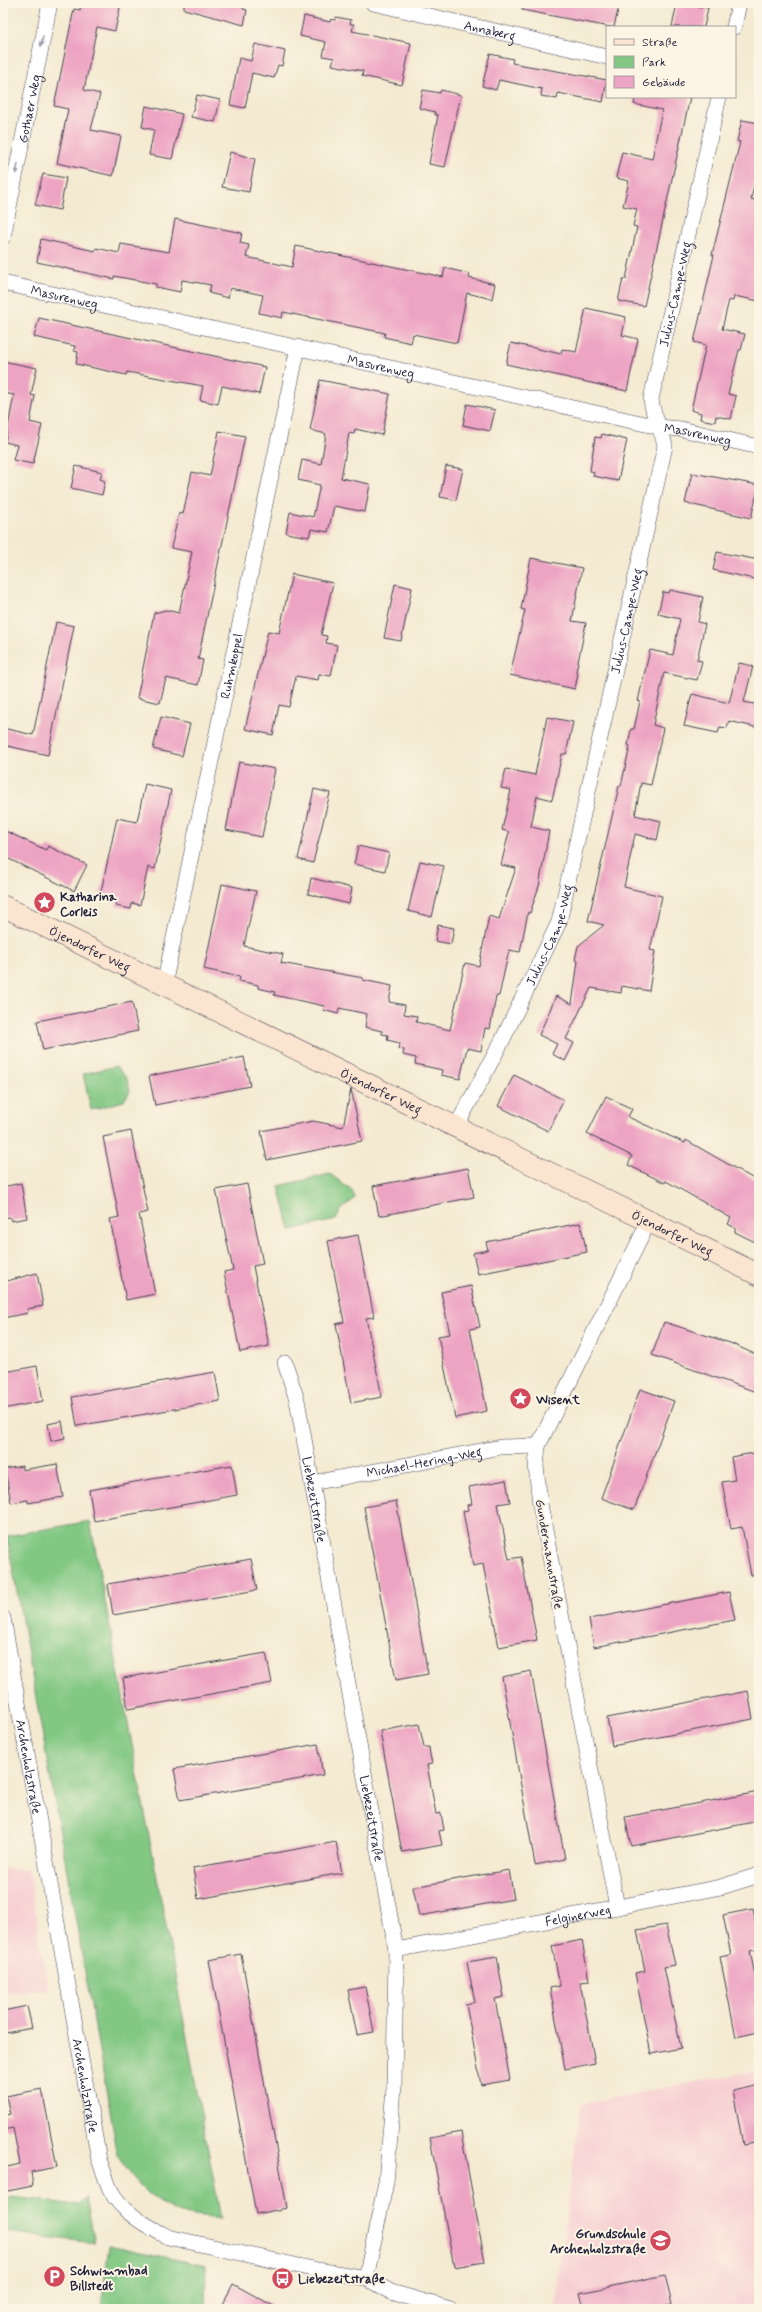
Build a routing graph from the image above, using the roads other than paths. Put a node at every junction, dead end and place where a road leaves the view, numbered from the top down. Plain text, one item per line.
1 (50, 3) edge
2 (373, 3) edge
3 (739, 3) edge
4 (734, 26) edge
5 (606, 57) edge
6 (719, 98) edge
7 (3, 237) edge
8 (3, 283) edge
9 (298, 347) junction
10 (659, 427) junction
11 (759, 447) edge
12 (3, 906) edge
13 (164, 985) junction
14 (456, 1127) junction
15 (649, 1221) junction
16 (759, 1275) edge
17 (285, 1363) dead end
18 (538, 1446) junction
19 (312, 1483) junction
20 (3, 1618) edge
21 (759, 1875) edge
22 (617, 1907) junction
23 (396, 1950) junction
24 (366, 2278) junction
25 (450, 2309) edge

1 -> 7 street, Gothaer Weg
2 - 5 street, Annaberg
3 - 4 street
6 - 10 street, Julius-Campe-Weg
8 - 9 street, Masurenweg
9 - 10 street, Masurenweg
9 - 13 street, Ruhmkoppel
10 - 11 street, Masurenweg
10 - 14 street, Julius-Campe-Weg
12 - 13 street, Öjendorfer Weg
13 - 14 street, Öjendorfer Weg
14 - 15 street, Öjendorfer Weg
15 - 16 street, Öjendorfer Weg
15 - 18 street, Gundermannstraße
17 - 19 street, Liebezeitstraße
18 - 19 street, Michael-Hering-Weg
18 - 22 street, Gundermannstraße
19 - 23 street, Liebezeitstraße
20 - 24 street, Archenholzstraße
21 - 22 street, Felginerweg
22 - 23 street, Felginerweg
23 - 24 street, Liebezeitstraße
24 - 25 street, Archenholzstraße

